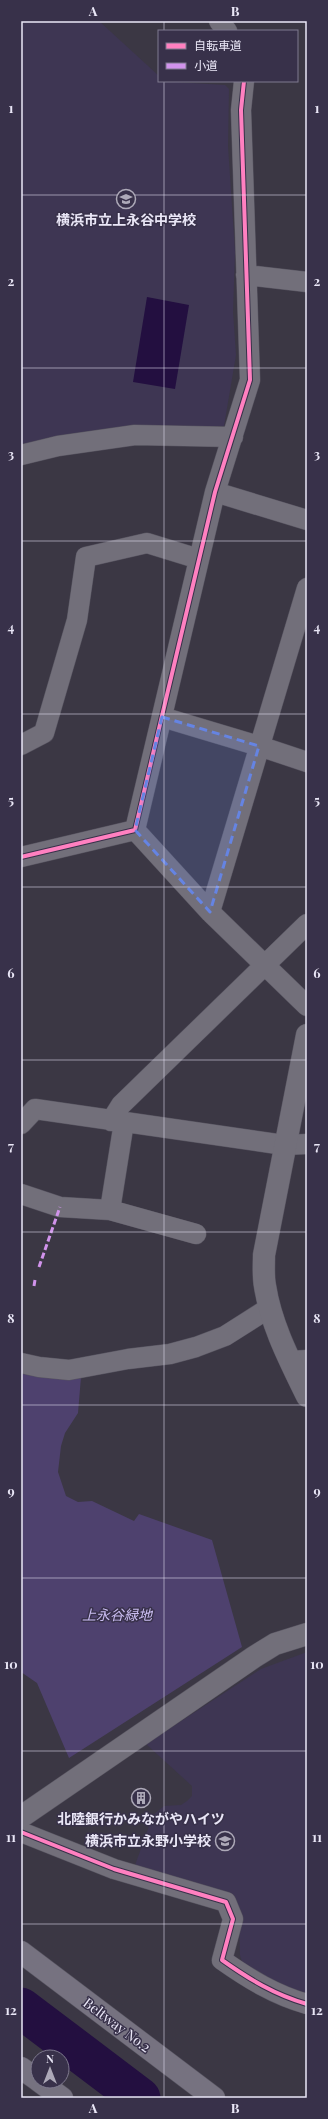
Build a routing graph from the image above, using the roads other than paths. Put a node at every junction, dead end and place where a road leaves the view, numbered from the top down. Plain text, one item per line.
1 (219, 21) edge
2 (226, 30) edge
3 (244, 82) edge
4 (246, 275) junction
5 (307, 282) edge
6 (233, 437) junction
7 (21, 455) edge
8 (215, 492) junction
9 (307, 520) edge
10 (200, 559) junction
11 (307, 588) edge
12 (162, 717) junction
13 (21, 745) edge
14 (259, 746) junction
15 (307, 762) edge
16 (135, 830) junction
17 (21, 857) edge
18 (210, 912) junction
19 (307, 924) edge
20 (266, 966) junction
21 (307, 1006) edge
22 (307, 1035) edge
23 (117, 1121) junction
24 (21, 1124) edge
25 (307, 1144) edge
26 (284, 1145) junction
27 (21, 1194) edge
28 (110, 1210) junction
29 (196, 1234) dead end
30 (269, 1308) junction
31 (299, 1360) edge
32 (21, 1363) edge
33 (307, 1396) edge
34 (307, 1634) edge
35 (21, 1817) edge
36 (21, 1832) edge
37 (21, 1952) edge
38 (307, 2004) edge
39 (21, 2068) edge
40 (30, 2075) edge
41 (214, 2098) edge

1 - 2 street
3 - 4 street
4 - 5 street
4 - 6 street
6 - 7 street
6 - 8 street
8 - 9 street
8 - 10 street
10 - 12 street
10 - 13 street
11 - 14 street
12 - 14 street
12 - 16 street
14 - 15 street
14 - 18 street
16 - 17 street
16 - 18 street
18 - 20 street
19 - 20 street
20 - 21 street
20 - 23 street
22 - 26 street
23 - 24 street
23 - 26 street
23 - 28 street
25 - 26 street
26 - 30 street
27 - 28 street
28 - 29 street
30 - 31 street
30 - 32 street
31 - 33 street
34 - 35 street
36 - 38 street
37 - 41 main road, Beltway No.2
39 - 40 main road

